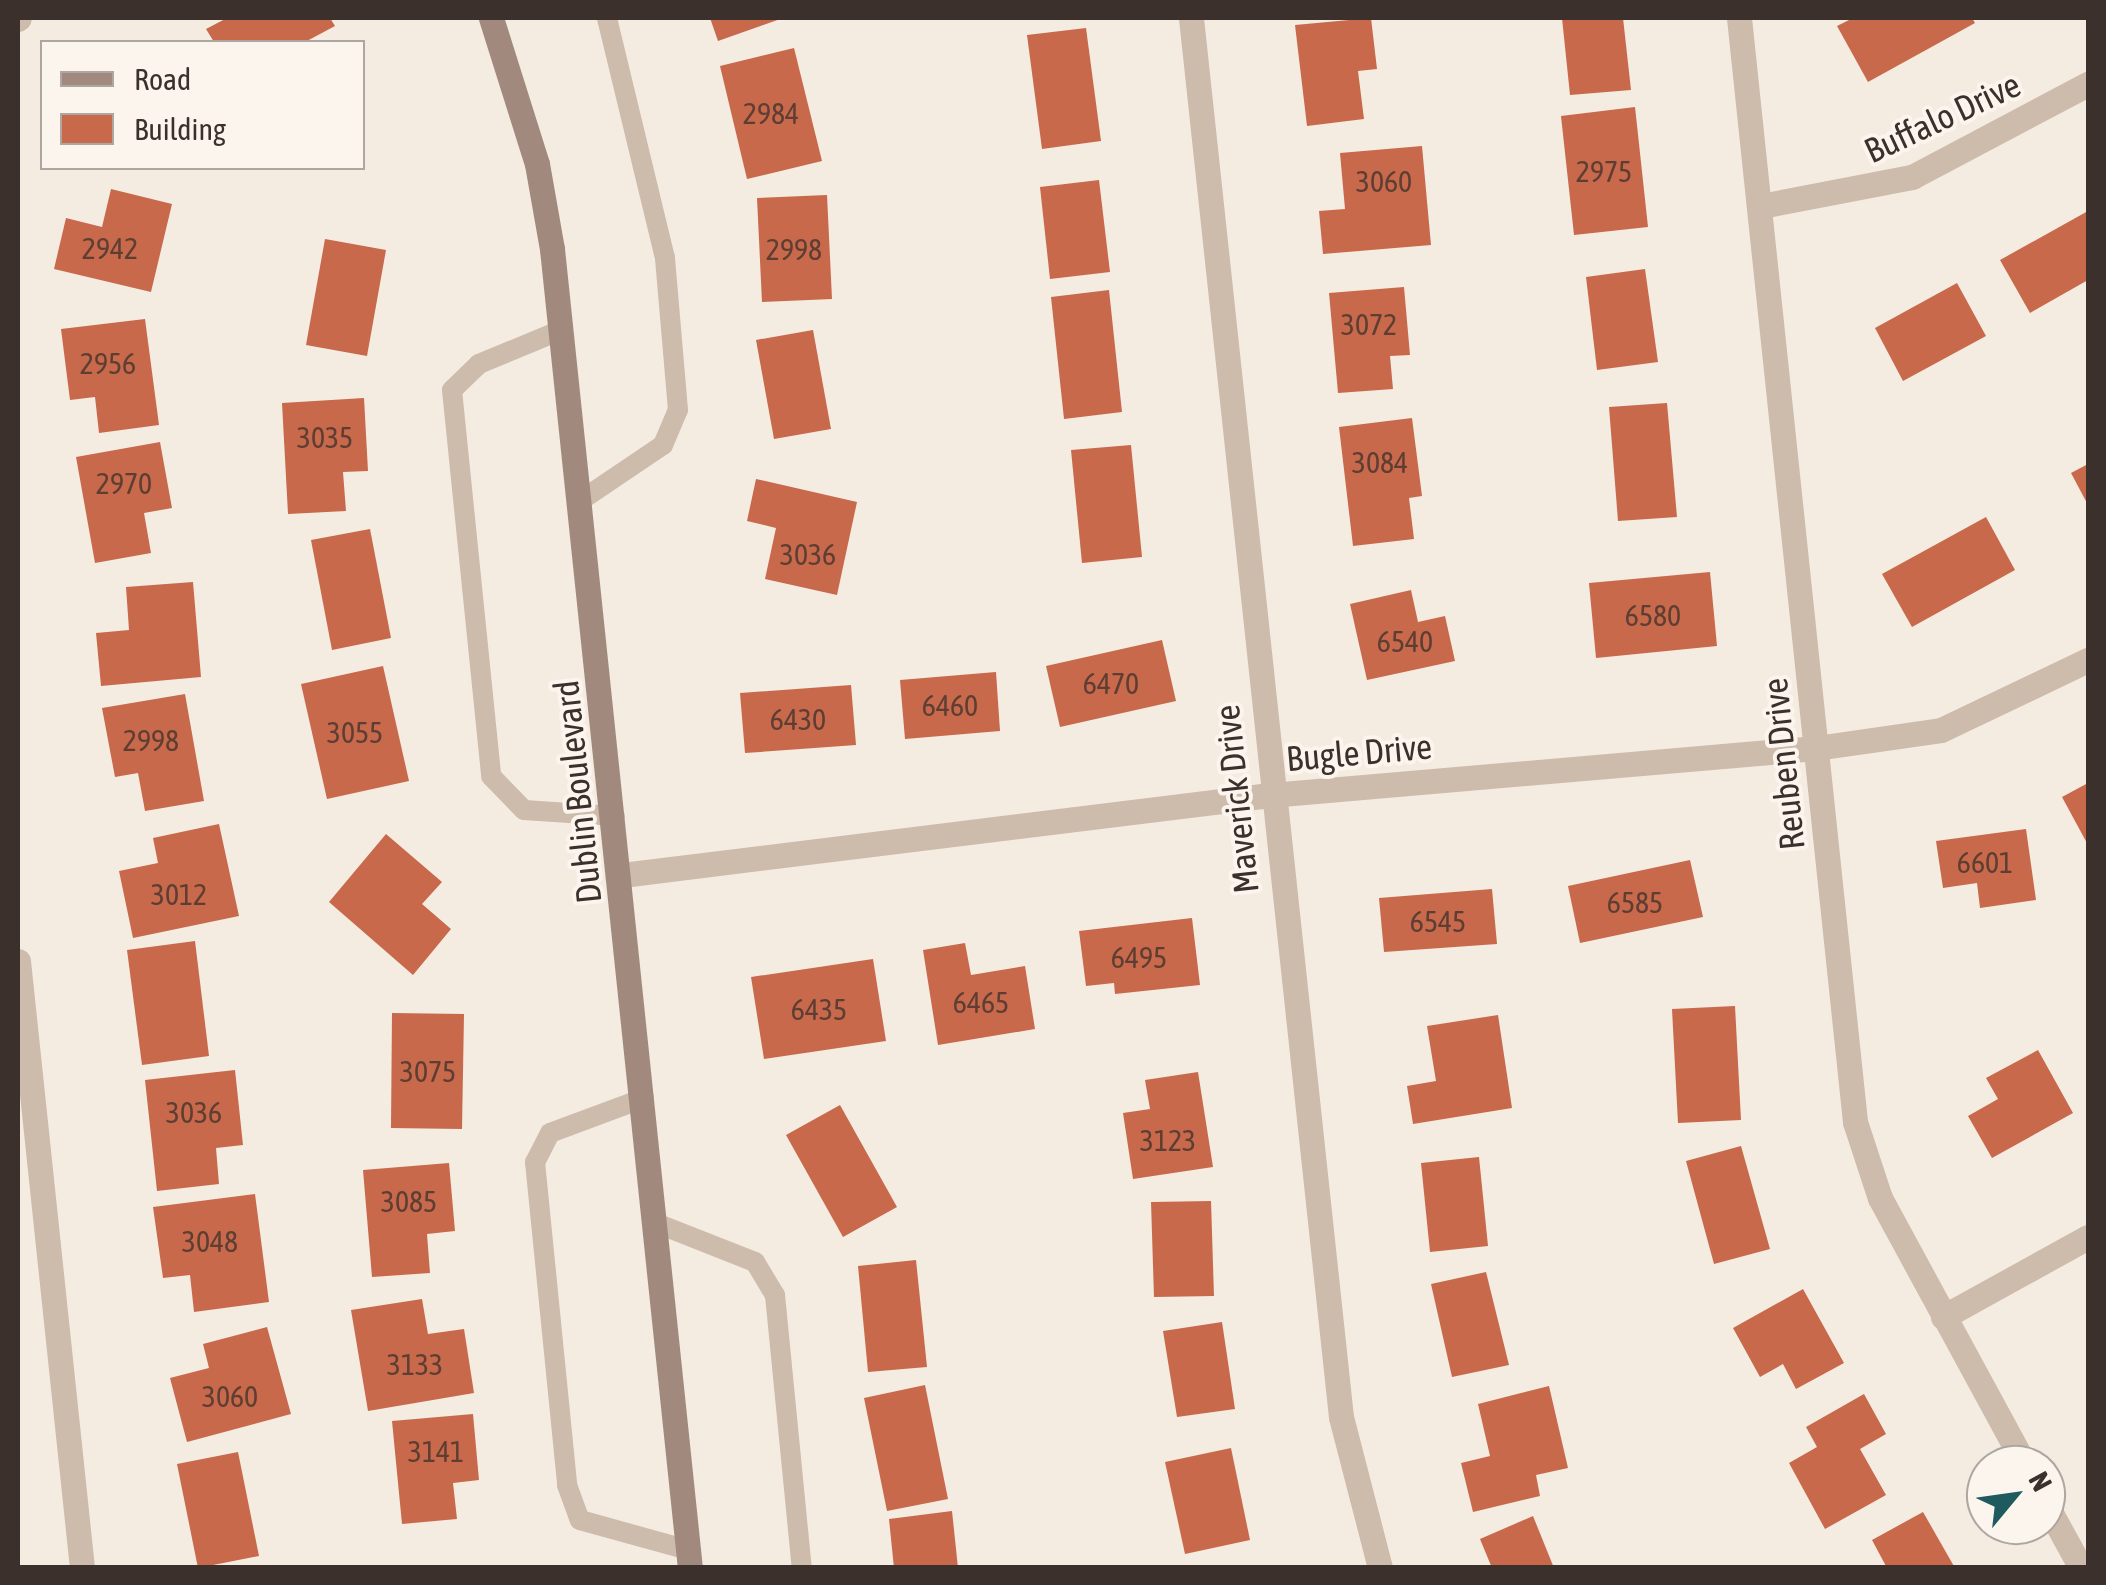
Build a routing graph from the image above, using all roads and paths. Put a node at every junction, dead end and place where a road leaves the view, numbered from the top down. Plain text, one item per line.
1 (491, 18) edge
2 (606, 18) edge
3 (1192, 18) edge
4 (1739, 18) edge
5 (2088, 84) edge
6 (1761, 206) junction
7 (561, 330) junction
8 (580, 501) junction
9 (2088, 660) edge
10 (1816, 748) junction
11 (1270, 795) junction
12 (615, 816) junction
13 (622, 875) junction
14 (18, 961) edge
15 (644, 1098) junction
16 (656, 1223) junction
17 (2088, 1237) edge
18 (1943, 1317) junction
19 (2013, 1445) edge
20 (2066, 1541) edge
21 (689, 1559) edge
22 (82, 1568) edge
23 (802, 1568) edge
24 (1380, 1568) edge
25 (2081, 1568) edge

1 - 7 main road, Dublin Boulevard
2 - 8 lane
3 - 11 street, Maverick Drive
4 - 6 street, Reuben Drive
5 - 6 street, Buffalo Drive
6 - 10 street, Reuben Drive
7 - 8 main road, Dublin Boulevard
7 - 12 lane
8 - 12 main road, Dublin Boulevard
9 - 10 street, Bugle Drive
10 - 11 street, Bugle Drive
10 - 18 street, Reuben Drive
11 - 13 street, Bugle Drive
11 - 24 street, Maverick Drive
12 - 13 main road, Dublin Boulevard
13 - 15 main road, Dublin Boulevard
14 - 22 street
15 - 16 main road, Dublin Boulevard
15 - 21 lane
16 - 21 main road, Dublin Boulevard
16 - 23 lane
17 - 18 street
18 - 19 street, Reuben Drive
20 - 25 street

